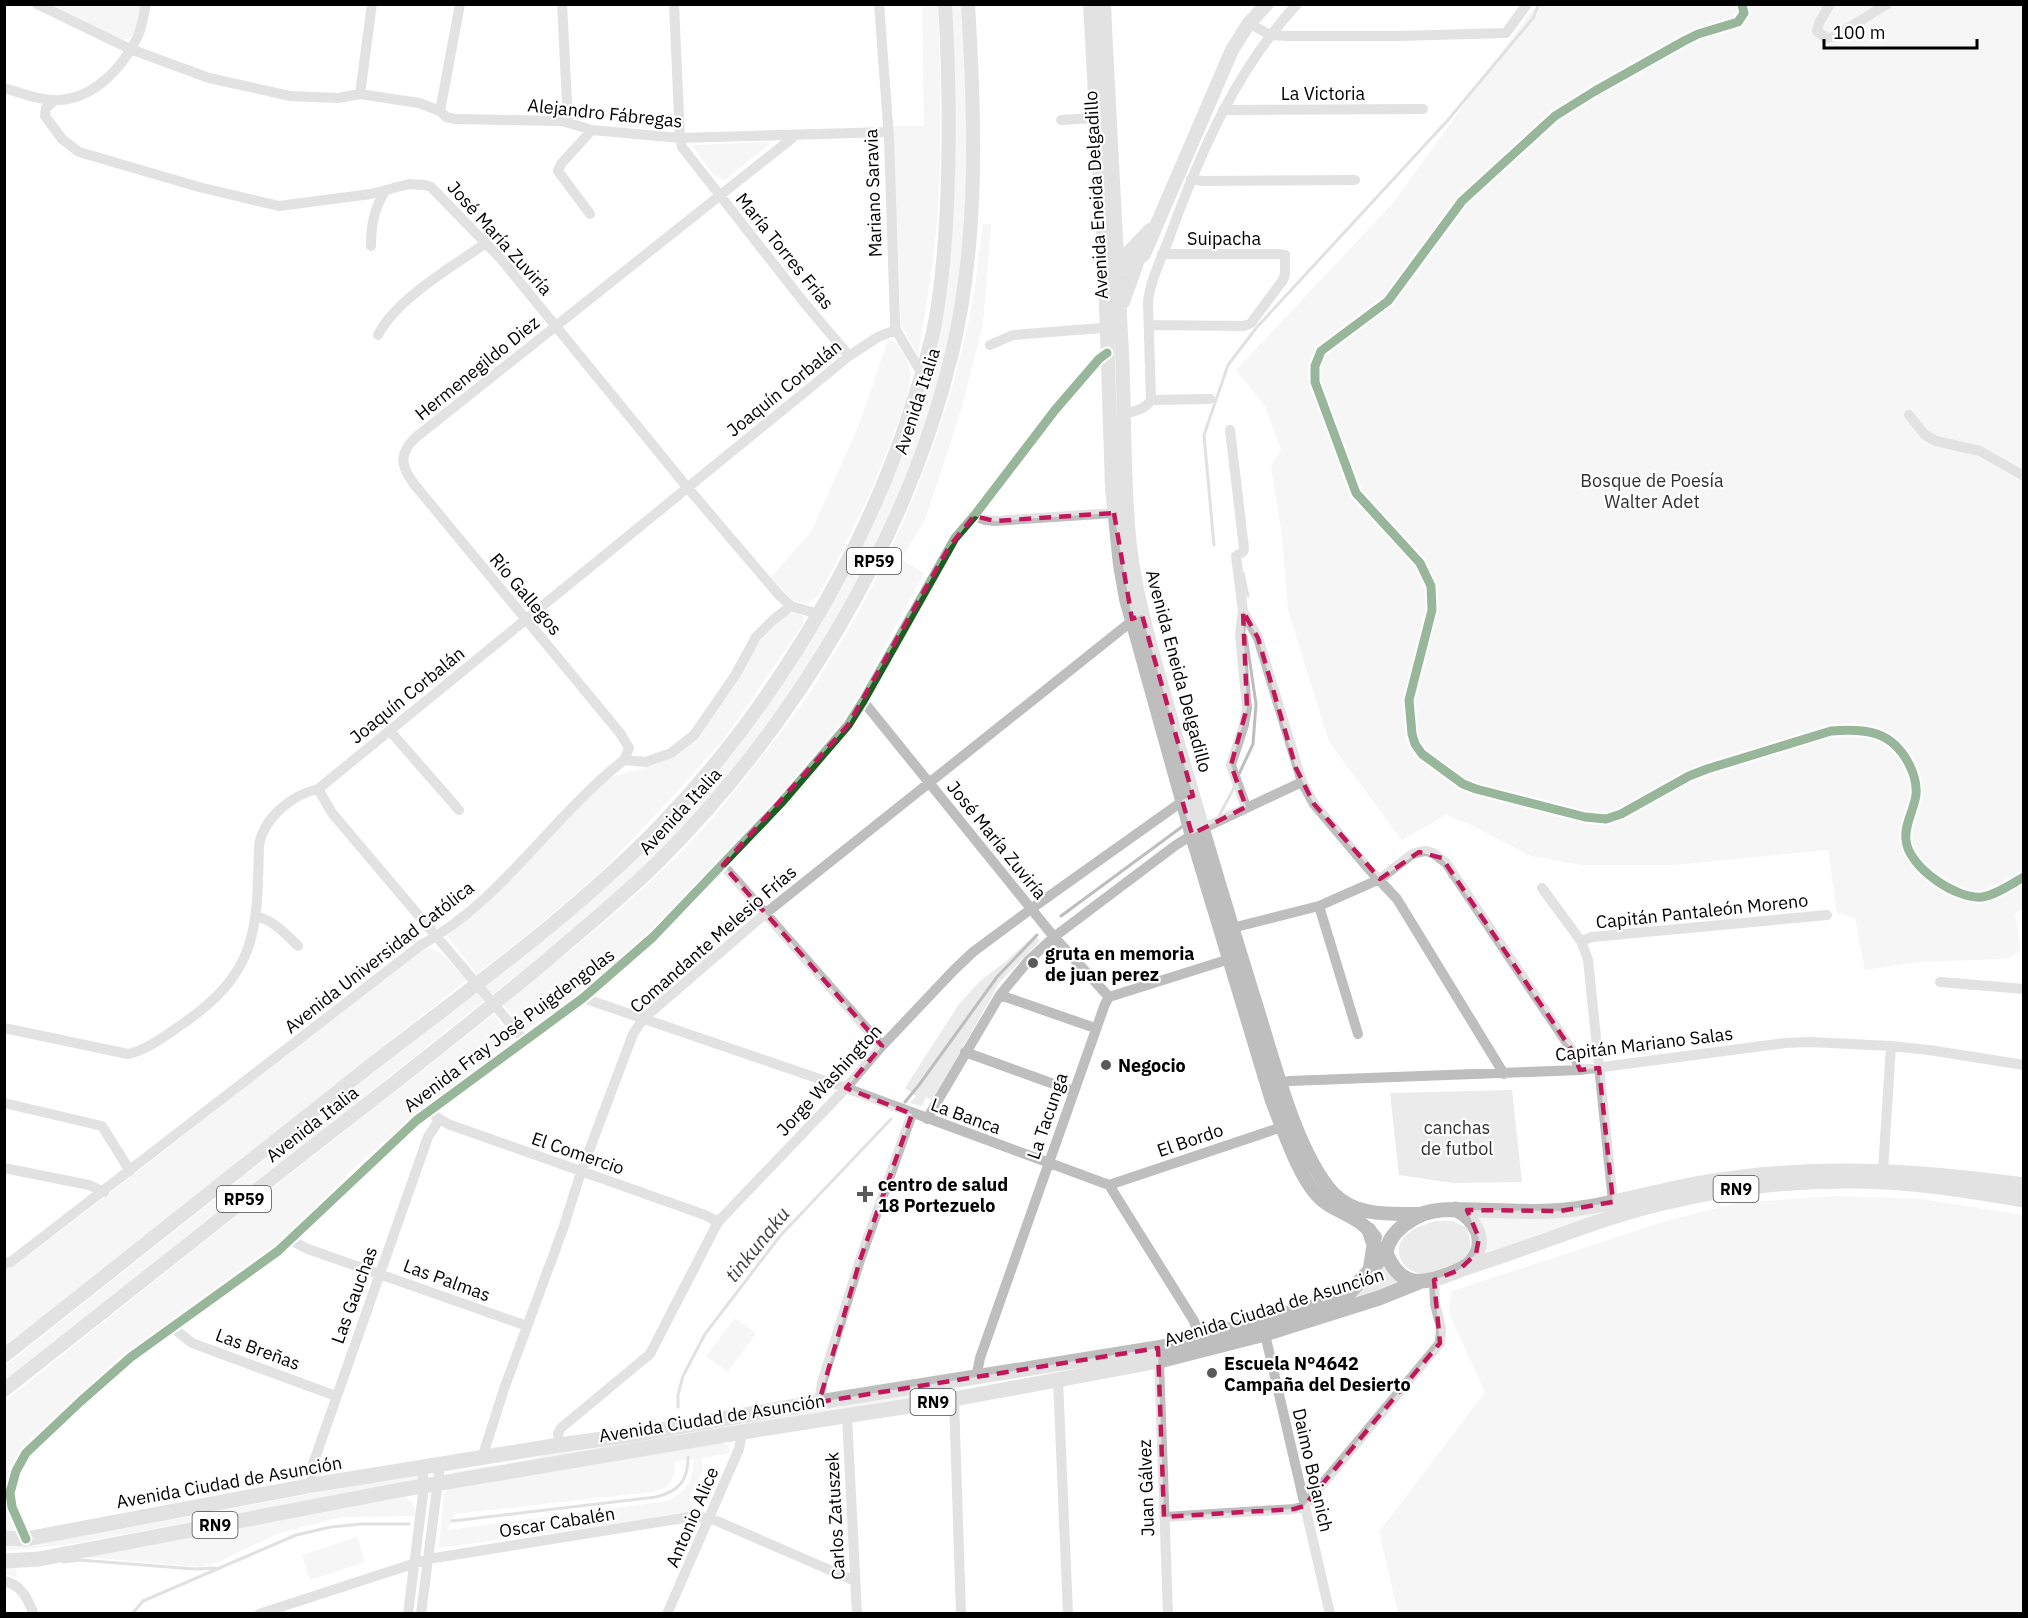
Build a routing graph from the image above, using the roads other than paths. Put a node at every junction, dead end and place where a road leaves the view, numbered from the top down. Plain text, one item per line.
1 (37, 4) edge
2 (146, 4) edge
3 (372, 4) edge
4 (460, 4) edge
5 (562, 4) edge
6 (674, 4) edge
7 (879, 4) edge
8 (945, 4) edge
9 (968, 4) edge
10 (1090, 4) edge
11 (1104, 4) edge
12 (1267, 4) edge
13 (1297, 4) edge
14 (1527, 4) edge
15 (1734, 4) edge
16 (1747, 4) edge
17 (1830, 4) edge
18 (1887, 4) edge
19 (1742, 5) edge
20 (1249, 23) junction
21 (1270, 35) junction
22 (130, 49) junction
23 (4, 88) edge
24 (21, 93) junction
25 (360, 94) junction
26 (55, 100) junction
27 (1422, 109) dead end
28 (1223, 110) junction
29 (440, 111) junction
30 (45, 116) junction
31 (1096, 118) junction
32 (1061, 120) dead end
33 (568, 123) junction
34 (592, 130) junction
35 (887, 132) junction
36 (796, 135) junction
37 (680, 138) junction
38 (1191, 179) junction
39 (1355, 180) dead end
40 (385, 190) junction
41 (719, 195) junction
42 (590, 214) dead end
43 (1115, 223) junction
44 (1150, 231) junction
45 (486, 243) junction
46 (371, 246) dead end
47 (1162, 254) junction
48 (1138, 260) junction
49 (1111, 266) junction
50 (1120, 310) junction
51 (1149, 325) junction
52 (556, 326) junction
53 (1114, 327) junction
54 (896, 330) junction
55 (378, 335) dead end
56 (990, 345) dead end
57 (1107, 353) junction
58 (849, 356) junction
59 (922, 374) junction
60 (1210, 399) dead end
61 (1151, 400) junction
62 (1124, 414) junction
63 (1909, 415) dead end
64 (1230, 430) dead end
65 (407, 446) joint
66 (2024, 476) edge
67 (687, 487) junction
68 (1114, 513) junction
69 (974, 516) junction
70 (791, 606) junction
71 (1243, 611) junction
72 (818, 614) junction
73 (1137, 617) junction
74 (525, 619) junction
75 (863, 701) junction
76 (390, 731) junction
77 (624, 760) junction
78 (1302, 782) junction
79 (930, 783) junction
80 (318, 789) junction
81 (1188, 798) junction
82 (1246, 807) junction
83 (459, 810) dead end
84 (1197, 832) junction
85 (723, 865) junction
86 (2024, 877) edge
87 (1380, 879) junction
88 (1542, 888) dead end
89 (1319, 906) junction
90 (1031, 909) junction
91 (766, 913) junction
92 (1827, 915) dead end
93 (256, 916) junction
94 (1232, 928) junction
95 (437, 936) junction
96 (1053, 937) junction
97 (1581, 941) junction
98 (298, 946) dead end
99 (1235, 958) junction
100 (1940, 982) dead end
101 (2024, 989) edge
102 (1000, 994) junction
103 (1109, 997) junction
104 (583, 998) junction
105 (644, 1018) junction
106 (4, 1028) edge
107 (1095, 1028) junction
108 (1358, 1034) dead end
109 (524, 1040) junction
110 (882, 1046) junction
111 (1891, 1046) junction
112 (965, 1052) junction
113 (2024, 1065) edge
114 (1599, 1068) junction
115 (1580, 1070) junction
116 (1504, 1074) junction
117 (1275, 1084) junction
118 (846, 1088) junction
119 (1073, 1091) junction
120 (4, 1103) edge
121 (429, 1112) junction
122 (912, 1114) junction
123 (927, 1119) junction
124 (439, 1120) junction
125 (1282, 1127) junction
126 (1048, 1164) junction
127 (4, 1168) edge
128 (1883, 1170) junction
129 (130, 1171) junction
130 (581, 1172) junction
131 (1108, 1185) junction
132 (2024, 1185) edge
133 (104, 1192) junction
134 (2024, 1200) edge
135 (1613, 1202) junction
136 (1455, 1209) junction
137 (1420, 1214) junction
138 (718, 1222) junction
139 (1369, 1230) junction
140 (290, 1240) junction
141 (1386, 1251) junction
142 (4, 1264) edge
143 (1460, 1270) junction
144 (1370, 1271) junction
145 (379, 1274) junction
146 (1427, 1281) junction
147 (527, 1326) junction
148 (172, 1327) junction
149 (1265, 1334) junction
150 (1200, 1338) junction
151 (4, 1356) edge
152 (1159, 1361) junction
153 (976, 1378) junction
154 (1058, 1380) junction
155 (4, 1390) edge
156 (336, 1396) junction
157 (954, 1399) junction
158 (819, 1402) junction
159 (847, 1416) junction
160 (742, 1432) junction
161 (559, 1445) junction
162 (482, 1458) junction
163 (440, 1465) junction
164 (422, 1468) junction
165 (314, 1485) junction
166 (431, 1485) junction
167 (1304, 1506) junction
168 (1164, 1517) junction
169 (710, 1518) junction
170 (4, 1538) edge
171 (26, 1539) junction
172 (428, 1559) junction
173 (4, 1561) edge
174 (415, 1564) junction
175 (4, 1581) edge
176 (855, 1581) junction
177 (34, 1614) edge
178 (259, 1614) edge
179 (408, 1614) edge
180 (421, 1614) edge
181 (667, 1614) edge
182 (857, 1614) edge
183 (962, 1614) edge
184 (1068, 1614) edge
185 (1168, 1614) edge
186 (1330, 1614) edge

1 - 22 street, Alejandro Fábregas
2 - 22 street
3 - 25 street
4 - 29 street
5 - 33 street
6 - 37 street
7 - 35 street, Mariano Saravia
8 - 59 main road, Avenida Italia / RP59
9 - 155 main road, Avenida Italia / RP59
10 - 31 main road, Avenida Eneida Delgadillo
11 - 43 main road, Avenida Eneida Delgadillo
12 - 20 main road
13 - 21 street
14 - 21 street
15 - 19 street
16 - 19 street
17 - 18 street
19 - 86 street
20 - 21 street
20 - 44 main road
21 - 28 street
22 - 25 street, Alejandro Fábregas
22 - 26 street
23 - 24 street
24 - 26 street
24 - 30 street, José María Zuviría
25 - 29 street, Alejandro Fábregas
26 - 30 street
27 - 28 street, La Victoria
28 - 38 street
29 - 33 street, Alejandro Fábregas
30 - 40 street, José María Zuviría
31 - 32 street
31 - 49 main road, Avenida Eneida Delgadillo
33 - 34 street, Alejandro Fábregas
34 - 37 street, Alejandro Fábregas
34 - 42 street
35 - 36 street, Alejandro Fábregas
35 - 54 street, Mariano Saravia
36 - 37 street, Alejandro Fábregas
36 - 41 street, Hermenegildo Diez
37 - 41 street
38 - 39 street
38 - 47 street
40 - 45 street, José María Zuviría
40 - 46 street
41 - 52 street, Hermenegildo Diez
41 - 58 street, María Torres Frías
43 - 44 main road
43 - 49 main road, Avenida Eneida Delgadillo
44 - 48 main road
44 - 49 main road
45 - 52 street, José María Zuviría
45 - 55 street
47 - 51 street
47 - 51 street, Suipacha
48 - 49 main road
48 - 50 main road
49 - 50 main road, Avenida Eneida Delgadillo
49 - 53 main road, Avenida Eneida Delgadillo
50 - 53 main road, Avenida Eneida Delgadillo
51 - 61 street
52 - 65 street, Hermenegildo Diez
52 - 67 street, José María Zuviría
53 - 56 street
53 - 57 main road, Avenida Eneida Delgadillo
53 - 62 main road, Avenida Eneida Delgadillo
54 - 58 street, Joaquín Corbalán
54 - 59 street, Mariano Saravia
57 - 68 main road, Avenida Eneida Delgadillo
57 - 69 street, Avenida Fray José Puigdengolas
58 - 67 street, Joaquín Corbalán
59 - 72 main road, Avenida Italia / RP59
60 - 61 street
61 - 62 street
62 - 73 main road, Avenida Eneida Delgadillo
63 - 66 street
64 - 71 street
65 - 74 street, Río Gallegos
67 - 70 street, José María Zuviría
67 - 74 street, Joaquín Corbalán
68 - 69 street
68 - 73 main road, Avenida Eneida Delgadillo
69 - 75 street, Avenida Fray José Puigdengolas
70 - 72 street, José María Zuviría
70 - 77 street
71 - 78 street
71 - 82 street
72 - 151 main road, Avenida Italia / RP59
73 - 79 street, Comandante Melesio Frías
73 - 81 main road, Avenida Eneida Delgadillo
74 - 76 street, Joaquín Corbalán
74 - 77 street, Río Gallegos
75 - 79 street, José María Zuviría
75 - 85 street, Avenida Fray José Puigdengolas
76 - 80 street, Joaquín Corbalán
76 - 83 street
77 - 95 street, Avenida Universidad Católica
78 - 82 street
78 - 87 street
79 - 90 street, José María Zuviría
79 - 91 street, Comandante Melesio Frías
80 - 93 street, Joaquín Corbalán
80 - 95 street
81 - 84 main road, Avenida Eneida Delgadillo
81 - 90 street, Jorge Washington
82 - 84 street
84 - 94 main road, Avenida Eneida Delgadillo
84 - 96 street
84 - 99 main road, Avenida Eneida Delgadillo
85 - 91 street
85 - 104 street, Avenida Fray José Puigdengolas
87 - 89 street
87 - 115 street
87 - 116 street
88 - 97 street
89 - 94 street
89 - 108 street
90 - 96 street, José María Zuviría
90 - 110 street, Jorge Washington
91 - 105 street, Comandante Melesio Frías
91 - 110 street
92 - 97 street, Capitán Pantaleón Moreno
93 - 98 street
93 - 106 street, Joaquín Corbalán
94 - 99 main road, Avenida Eneida Delgadillo
95 - 109 street
95 - 129 street, Avenida Universidad Católica
96 - 102 street
96 - 103 street, José María Zuviría
97 - 114 street
99 - 103 street
99 - 117 main road, Avenida Eneida Delgadillo
100 - 101 street
102 - 107 street
102 - 112 street
103 - 107 street, La Tacunga
104 - 105 street, La Banca
104 - 109 street, Avenida Fray José Puigdengolas
105 - 118 street, La Banca
105 - 130 street, Comandante Melesio Frías
107 - 119 street, La Tacunga
109 - 121 street, Avenida Fray José Puigdengolas
110 - 118 street, Jorge Washington
111 - 113 street, Capitán Mariano Salas
111 - 114 street, Capitán Mariano Salas
111 - 128 street
112 - 119 street
112 - 123 street
114 - 115 street, Capitán Mariano Salas
114 - 135 street
115 - 116 street, Capitán Mariano Salas
116 - 117 street, Capitán Mariano Salas
117 - 125 main road, Avenida Eneida Delgadillo
117 - 137 main road, Avenida Eneida Delgadillo
118 - 122 street, La Banca
118 - 138 street, Jorge Washington
119 - 126 street, La Tacunga
120 - 129 street
121 - 124 street, El Comercio
121 - 140 street, Avenida Fray José Puigdengolas
122 - 123 street, La Banca
122 - 158 street
123 - 126 street, La Banca
124 - 130 street, El Comercio
124 - 145 street, Las Gauchas
125 - 131 street, El Bordo
125 - 139 main road, Avenida Eneida Delgadillo
126 - 131 street, La Banca
126 - 153 street, La Tacunga
127 - 133 street
128 - 132 highway, RN9
128 - 135 highway, RN9
129 - 133 street, Avenida Universidad Católica
130 - 138 street, El Comercio
130 - 147 street, Comandante Melesio Frías
131 - 150 street
133 - 142 street, Avenida Universidad Católica
134 - 143 highway, RN9
135 - 136 highway, RN9
136 - 137 highway, RN9
136 - 143 highway
137 - 141 highway, RN9
138 - 161 street, Jorge Washington
139 - 141 main road, Avenida Eneida Delgadillo
139 - 144 highway
140 - 145 street, Las Palmas
140 - 148 street, Avenida Fray José Puigdengolas
141 - 144 highway, RN9
141 - 146 highway
143 - 146 highway, RN9
144 - 150 highway, Avenida Ciudad de Asunción / RN9
145 - 147 street, Las Palmas
145 - 156 street, Las Gauchas
146 - 149 highway, Avenida Ciudad de Asunción / RN9
146 - 167 street
147 - 162 street, Comandante Melesio Frías
148 - 156 street, Las Breñas
148 - 171 street, Avenida Fray José Puigdengolas
149 - 152 highway, Avenida Ciudad de Asunción / RN9
149 - 167 street, Daimo Bojanich
150 - 153 highway, Avenida Ciudad de Asunción / RN9
152 - 154 highway, Avenida Ciudad de Asunción / RN9
152 - 168 street, Juan Gálvez
153 - 158 highway, Avenida Ciudad de Asunción / RN9
154 - 157 highway, Avenida Ciudad de Asunción / RN9
154 - 184 street
156 - 165 street, Las Gauchas
157 - 159 highway, Avenida Ciudad de Asunción / RN9
157 - 183 street
158 - 161 highway, Avenida Ciudad de Asunción / RN9
159 - 160 highway, Avenida Ciudad de Asunción / RN9
159 - 176 street, Carlos Zatuszek
160 - 166 highway, Avenida Ciudad de Asunción / RN9
160 - 169 street, Antonio Alice
161 - 162 highway, Avenida Ciudad de Asunción / RN9
162 - 163 highway, Avenida Ciudad de Asunción / RN9
163 - 164 highway, Avenida Ciudad de Asunción / RN9
163 - 166 street
164 - 165 highway, Avenida Ciudad de Asunción / RN9
164 - 166 street
165 - 171 highway, Avenida Ciudad de Asunción / RN9
166 - 172 street
166 - 173 highway, Avenida Ciudad de Asunción / RN9
166 - 174 street
167 - 168 street
167 - 186 street, Daimo Bojanich
168 - 185 street, Juan Gálvez
169 - 172 street, Oscar Cabalén
169 - 176 street, Oscar Cabalén
169 - 181 street, Antonio Alice
170 - 171 highway, Avenida Ciudad de Asunción / RN9
172 - 174 street, Oscar Cabalén
172 - 180 street
174 - 178 street, Oscar Cabalén
174 - 179 street
175 - 177 street
176 - 182 street, Carlos Zatuszek

